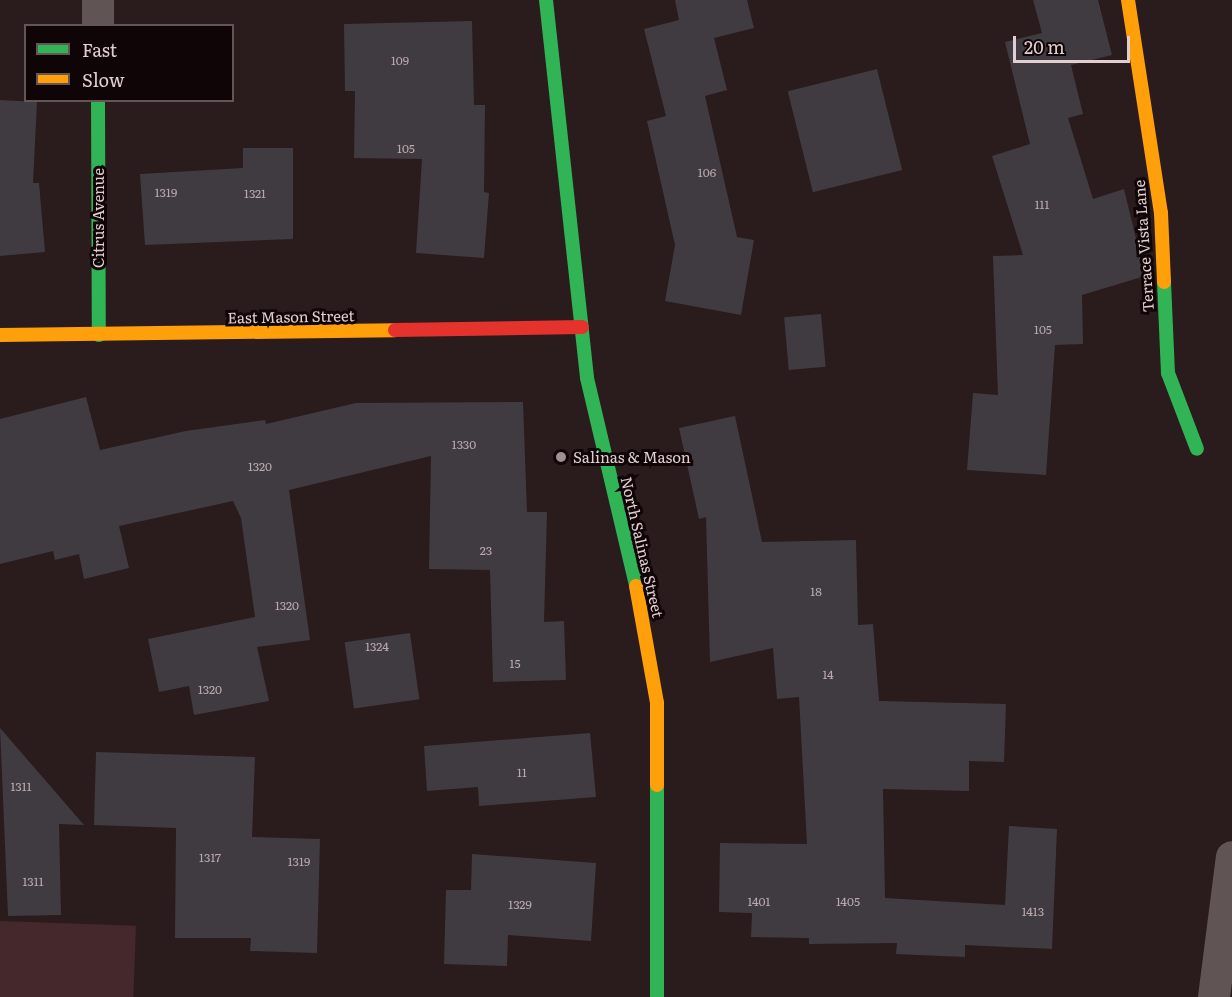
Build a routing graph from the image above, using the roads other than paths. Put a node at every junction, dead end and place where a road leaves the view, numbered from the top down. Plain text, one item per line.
1 (98, 0) edge
2 (546, 0) edge
3 (1128, 0) edge
4 (98, 24) edge
5 (98, 102) edge
6 (582, 327) junction
7 (0, 335) edge
8 (99, 335) junction
9 (1197, 449) dead end
10 (1232, 857) edge
11 (657, 997) edge
12 (1214, 997) edge

1 - 4 street
2 - 6 street, North Salinas Street
3 - 9 street, Terrace Vista Lane
5 - 8 street, Citrus Avenue
6 - 8 street, East Mason Street
6 - 11 street, North Salinas Street
7 - 8 street, East Mason Street
10 - 12 street

